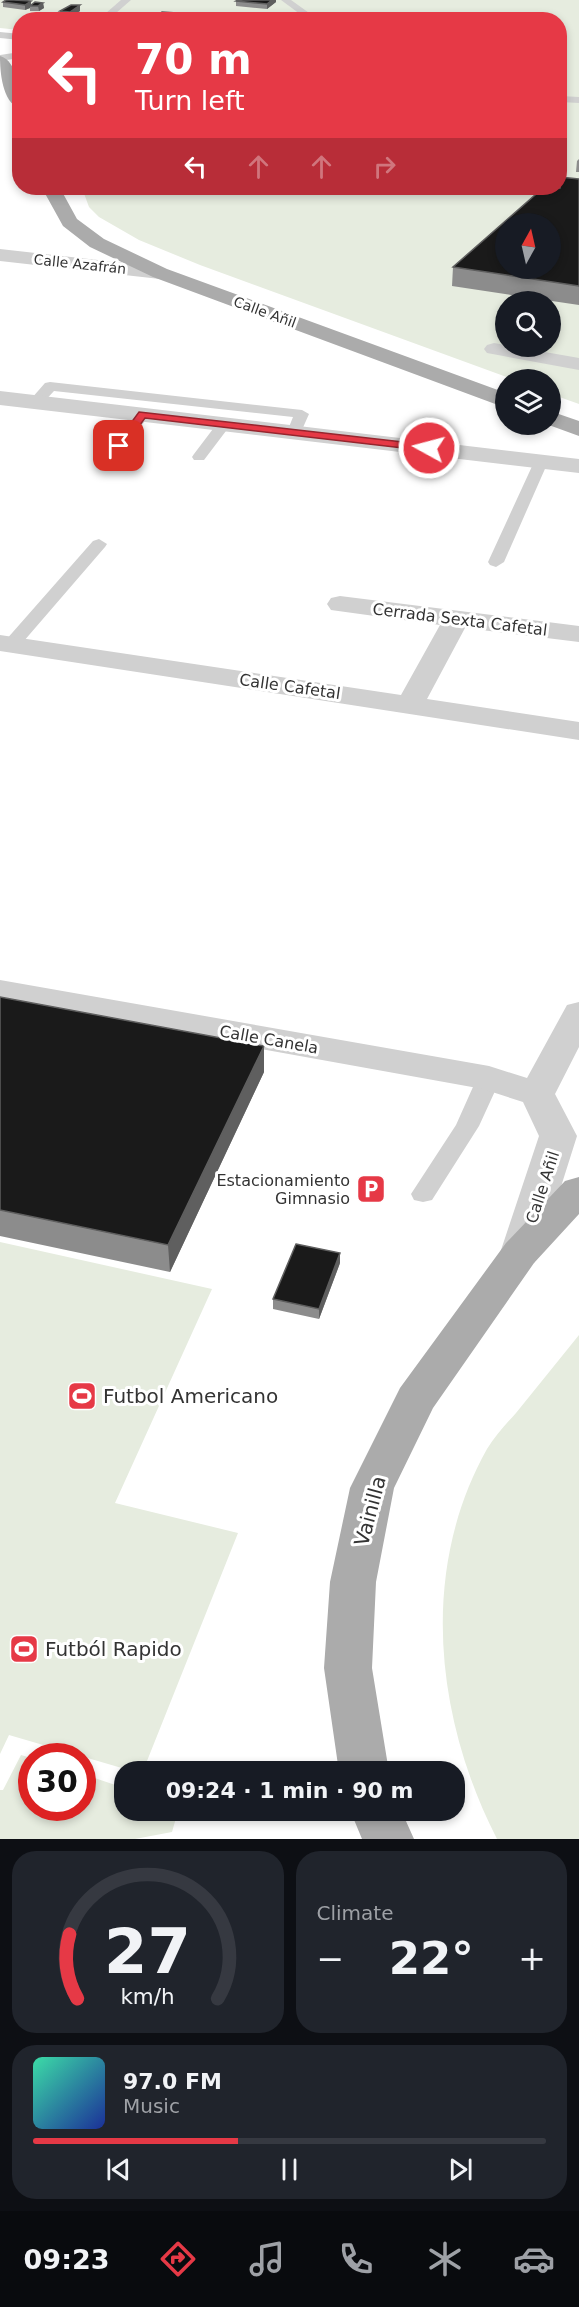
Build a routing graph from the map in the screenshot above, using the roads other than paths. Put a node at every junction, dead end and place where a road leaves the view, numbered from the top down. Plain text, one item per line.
1 (127, 0) edge
2 (285, 0) edge
3 (112, 12) edge
4 (303, 12) edge
5 (0, 61) edge
6 (12, 86) edge
7 (55, 195) edge
8 (0, 255) edge
9 (160, 273) junction
10 (494, 349) dead end
11 (579, 364) edge
12 (495, 397) edge
13 (0, 398) edge
14 (36, 402) junction
15 (176, 409) junction
16 (142, 414) junction
17 (561, 422) edge
18 (224, 424) junction
19 (579, 429) edge
20 (294, 432) junction
21 (199, 457) dead end
22 (109, 460) dead end
23 (541, 462) junction
24 (579, 466) edge
25 (99, 544) dead end
26 (496, 562) dead end
27 (340, 604) dead end
28 (456, 619) junction
29 (579, 634) edge
30 (6, 644) edge
31 (410, 704) junction
32 (579, 731) edge
33 (0, 992) edge
34 (579, 1013) edge
35 (489, 1078) junction
36 (537, 1094) junction
37 (579, 1190) edge
38 (423, 1194) dead end
39 (520, 1253) junction
40 (362, 1761) edge
41 (380, 1821) edge
42 (388, 1839) edge

1 - 3 lane
2 - 4 lane
5 - 6 main road
7 - 9 main road, Calle Añil
8 - 9 street, Calle Azafrán
9 - 12 main road, Calle Añil
10 - 11 street
13 - 14 street
14 - 15 lane
14 - 16 street
15 - 16 street
15 - 18 street
15 - 20 lane
16 - 22 lane
17 - 19 main road
18 - 20 street
18 - 21 lane
20 - 23 street
23 - 24 street
23 - 26 lane
25 - 30 lane
27 - 28 street, Cerrada Sexta Cafetal
28 - 29 street, Cerrada Sexta Cafetal
28 - 31 street
30 - 31 street, Calle Cafetal
31 - 32 street, Calle Cafetal
33 - 35 street, Calle Canela
34 - 36 street
35 - 36 street, Calle Canela
35 - 38 lane
36 - 39 street, Calle Añil
37 - 39 main road, Calle Añil
39 - 40 main road, Vainilla
41 - 42 main road

